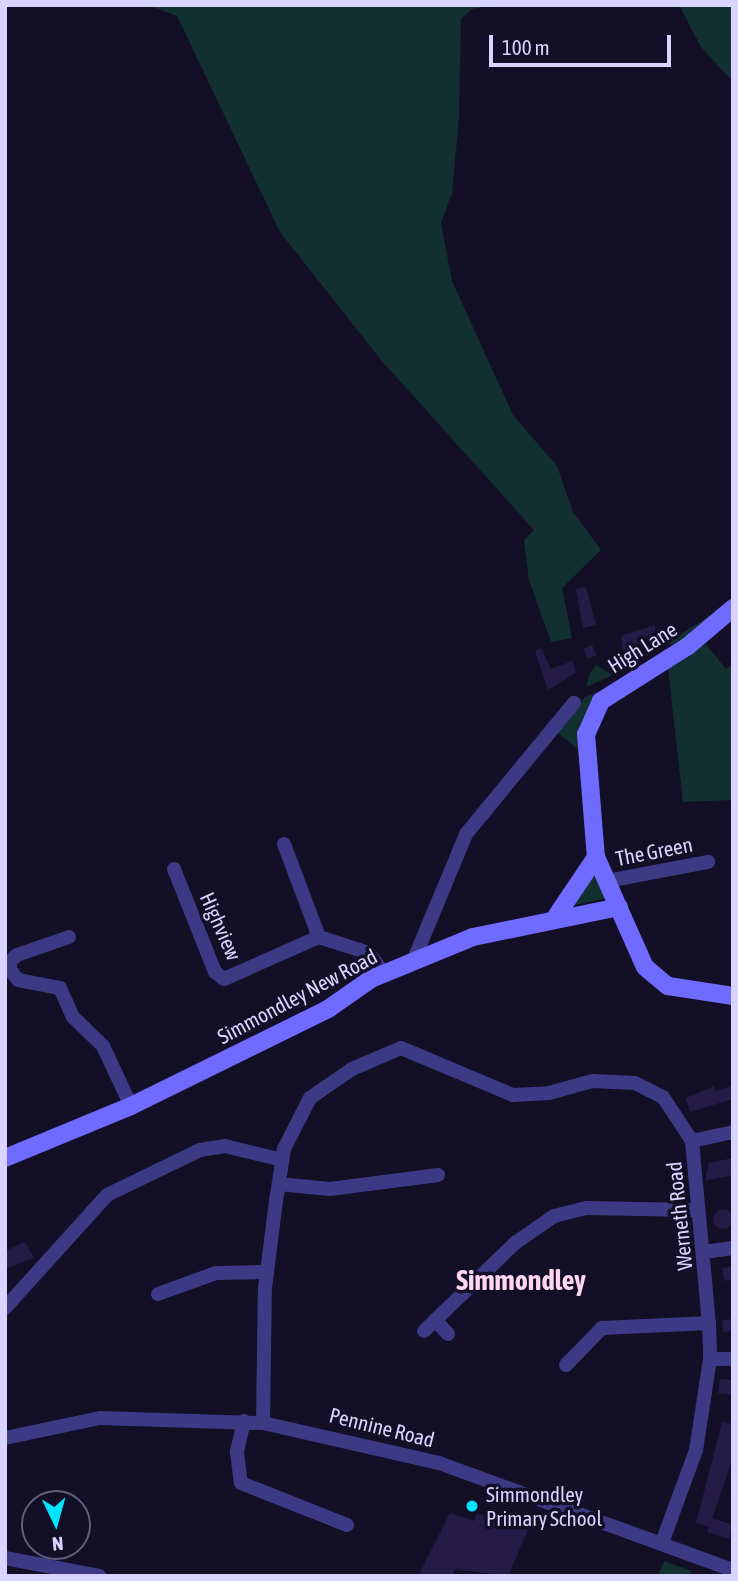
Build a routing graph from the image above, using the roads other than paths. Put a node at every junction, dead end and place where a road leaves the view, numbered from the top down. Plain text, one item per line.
1 (733, 608) edge
2 (574, 703) dead end
3 (284, 845) dead end
4 (596, 857) junction
5 (708, 862) dead end
6 (174, 869) dead end
7 (607, 881) junction
8 (619, 907) junction
9 (557, 915) junction
10 (69, 937) dead end
11 (318, 937) junction
12 (52, 941) junction
13 (57, 956) dead end
14 (7, 961) edge
15 (412, 964) junction
16 (384, 974) junction
17 (733, 996) edge
18 (131, 1106) junction
19 (733, 1132) edge
20 (692, 1141) junction
21 (5, 1158) edge
22 (282, 1160) junction
23 (438, 1175) dead end
24 (279, 1184) junction
25 (695, 1210) junction
26 (733, 1248) edge
27 (704, 1252) junction
28 (267, 1272) junction
29 (158, 1294) dead end
30 (5, 1308) edge
31 (435, 1320) junction
32 (709, 1323) junction
33 (424, 1331) dead end
34 (448, 1334) dead end
35 (710, 1359) junction
36 (733, 1359) edge
37 (566, 1365) dead end
38 (244, 1420) junction
39 (263, 1423) junction
40 (5, 1438) edge
41 (347, 1524) dead end
42 (662, 1543) junction
43 (5, 1558) edge
44 (733, 1570) edge
45 (99, 1576) edge

1 - 4 street, High Lane
2 - 15 street
3 - 11 street
4 - 7 street, High Lane
4 - 9 street
5 - 7 street, The Green
6 - 11 street, Highview
7 - 8 street, High Lane
8 - 9 street, Simmondley New Road
8 - 17 street, High Lane
9 - 15 street, Simmondley New Road
10 - 12 street
11 - 16 street
12 - 13 street
12 - 14 street
14 - 18 street
15 - 16 street, Simmondley New Road
16 - 18 street, Simmondley New Road
18 - 21 street, Simmondley New Road
19 - 20 street
20 - 22 street, Werneth Road
20 - 25 street, Werneth Road
22 - 24 street, Werneth Road
22 - 30 street
23 - 24 street
24 - 28 street, Werneth Road
25 - 27 street, Werneth Road
25 - 31 street
26 - 27 street
27 - 32 street, Werneth Road
28 - 29 street
28 - 39 street, Werneth Road
31 - 33 street
31 - 34 street
32 - 35 street, Werneth Road
32 - 37 street
35 - 36 street
35 - 42 street, Werneth Road
38 - 39 street, Pennine Road
38 - 40 street, Pennine Road
38 - 41 street
39 - 42 street, Pennine Road
42 - 44 street, Pennine Road
43 - 45 street

